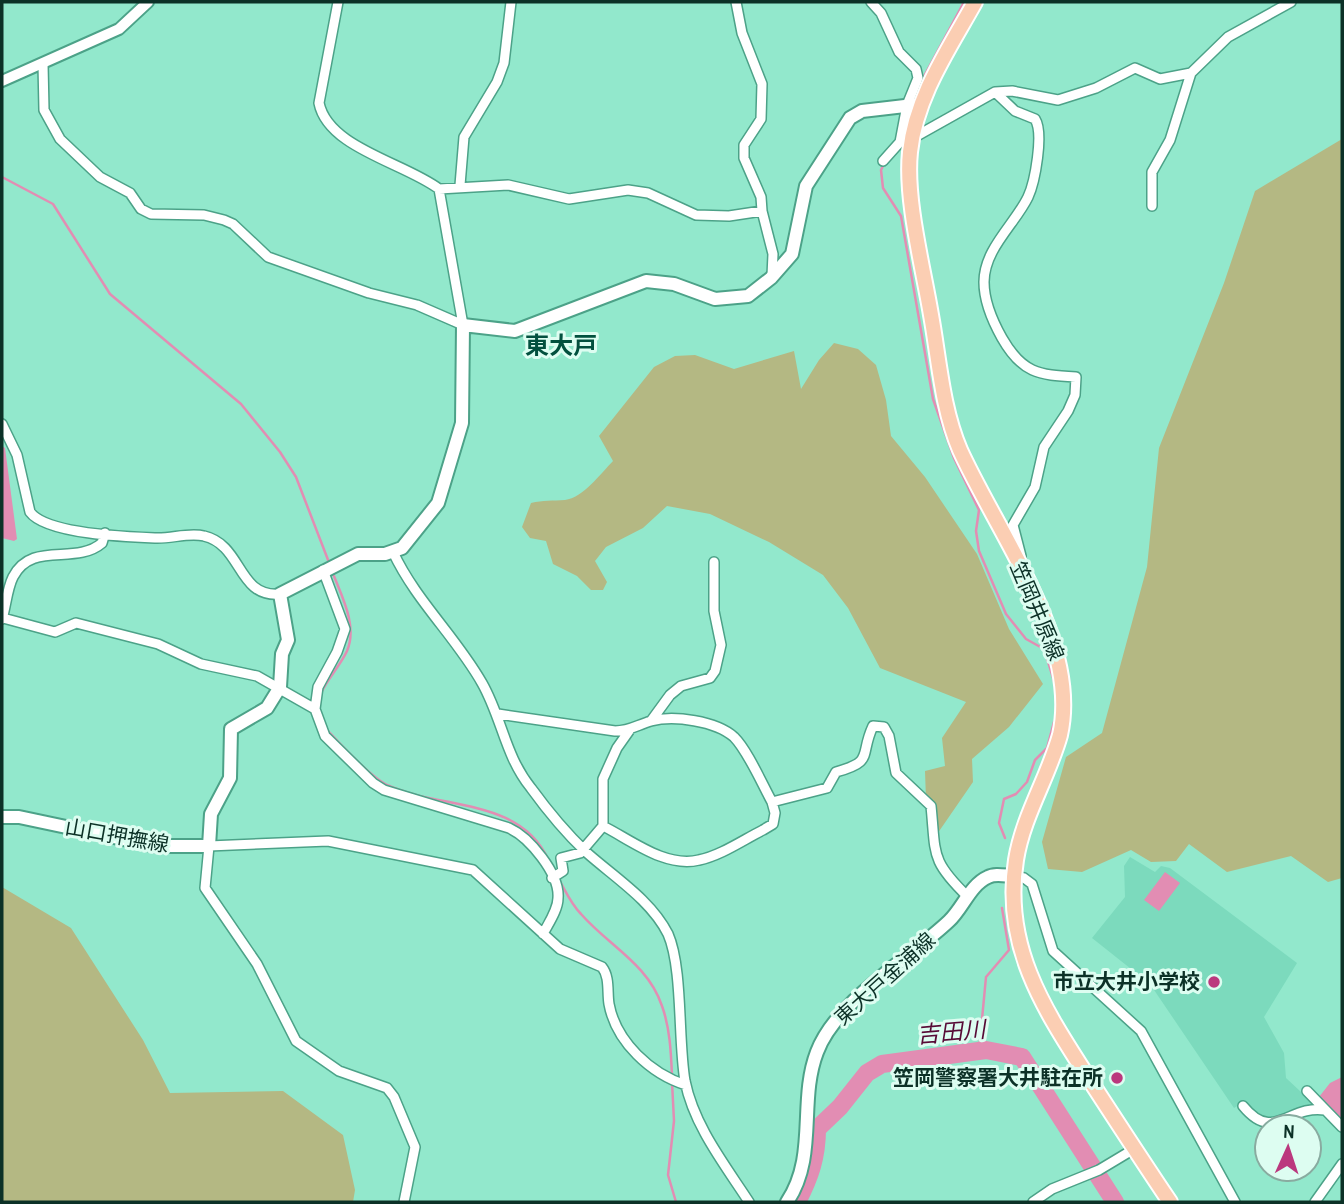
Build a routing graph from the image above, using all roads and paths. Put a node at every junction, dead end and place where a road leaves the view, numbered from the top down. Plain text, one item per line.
1 (148, 2) edge
2 (338, 2) edge
3 (511, 2) edge
4 (736, 2) edge
5 (871, 2) edge
6 (975, 2) edge
7 (1291, 2) edge
8 (43, 64) junction
9 (1191, 73) junction
10 (2, 81) edge
11 (995, 92) junction
12 (915, 104) junction
13 (913, 138) junction
14 (883, 161) dead end
15 (460, 186) junction
16 (439, 189) junction
17 (1152, 206) dead end
18 (762, 211) junction
19 (771, 278) junction
20 (463, 326) junction
21 (2, 424) edge
22 (5, 434) edge
23 (105, 533) junction
24 (393, 552) junction
25 (714, 562) dead end
26 (328, 568) junction
27 (1021, 572) junction
28 (280, 594) junction
29 (2, 619) edge
30 (280, 687) junction
31 (315, 709) junction
32 (498, 714) junction
33 (651, 721) junction
34 (629, 731) junction
35 (772, 802) junction
36 (2, 817) edge
37 (603, 826) junction
38 (209, 846) junction
39 (584, 849) junction
40 (555, 876) junction
41 (1014, 876) junction
42 (968, 897) junction
43 (543, 934) junction
44 (682, 1084) junction
45 (1307, 1091) dead end
46 (1243, 1106) dead end
47 (1325, 1110) junction
48 (1342, 1127) edge
49 (1134, 1149) junction
50 (1342, 1164) edge
51 (404, 1202) edge
52 (749, 1202) edge
53 (787, 1202) edge
54 (1033, 1202) edge
55 (1170, 1202) edge
56 (1236, 1202) edge
57 (1315, 1202) edge

1 - 8 street
2 - 16 street
3 - 15 street
4 - 18 street
5 - 12 street
6 - 12 main road, 笠岡井原線
7 - 9 street
8 - 10 street
8 - 20 street
9 - 11 street
9 - 17 street
11 - 13 street
11 - 27 street
12 - 13 main road, 笠岡井原線
12 - 14 street
12 - 19 main road
13 - 27 main road, 笠岡井原線
15 - 16 street
15 - 18 street
16 - 20 street
18 - 19 street
19 - 20 main road
20 - 24 main road
21 - 22 street
22 - 23 street
23 - 28 street
23 - 29 street
24 - 26 main road
24 - 32 street
25 - 33 street
26 - 28 main road
26 - 31 street
27 - 41 main road, 笠岡井原線
28 - 30 main road
29 - 30 street
30 - 31 street
30 - 38 main road
31 - 40 street
32 - 34 street
32 - 39 street
33 - 34 street
33 - 35 street
34 - 37 street
35 - 37 street
35 - 42 street
36 - 38 main road, 山口押撫線
37 - 39 street
38 - 43 street
38 - 51 street
39 - 40 street
39 - 44 street
40 - 43 street
41 - 42 main road, 東大戸金浦線
41 - 49 main road, 笠岡井原線
41 - 56 street
42 - 53 main road, 東大戸金浦線
43 - 44 street
44 - 52 street
45 - 47 street
46 - 47 street
47 - 48 street
49 - 54 street
49 - 55 main road, 笠岡井原線
50 - 57 street

